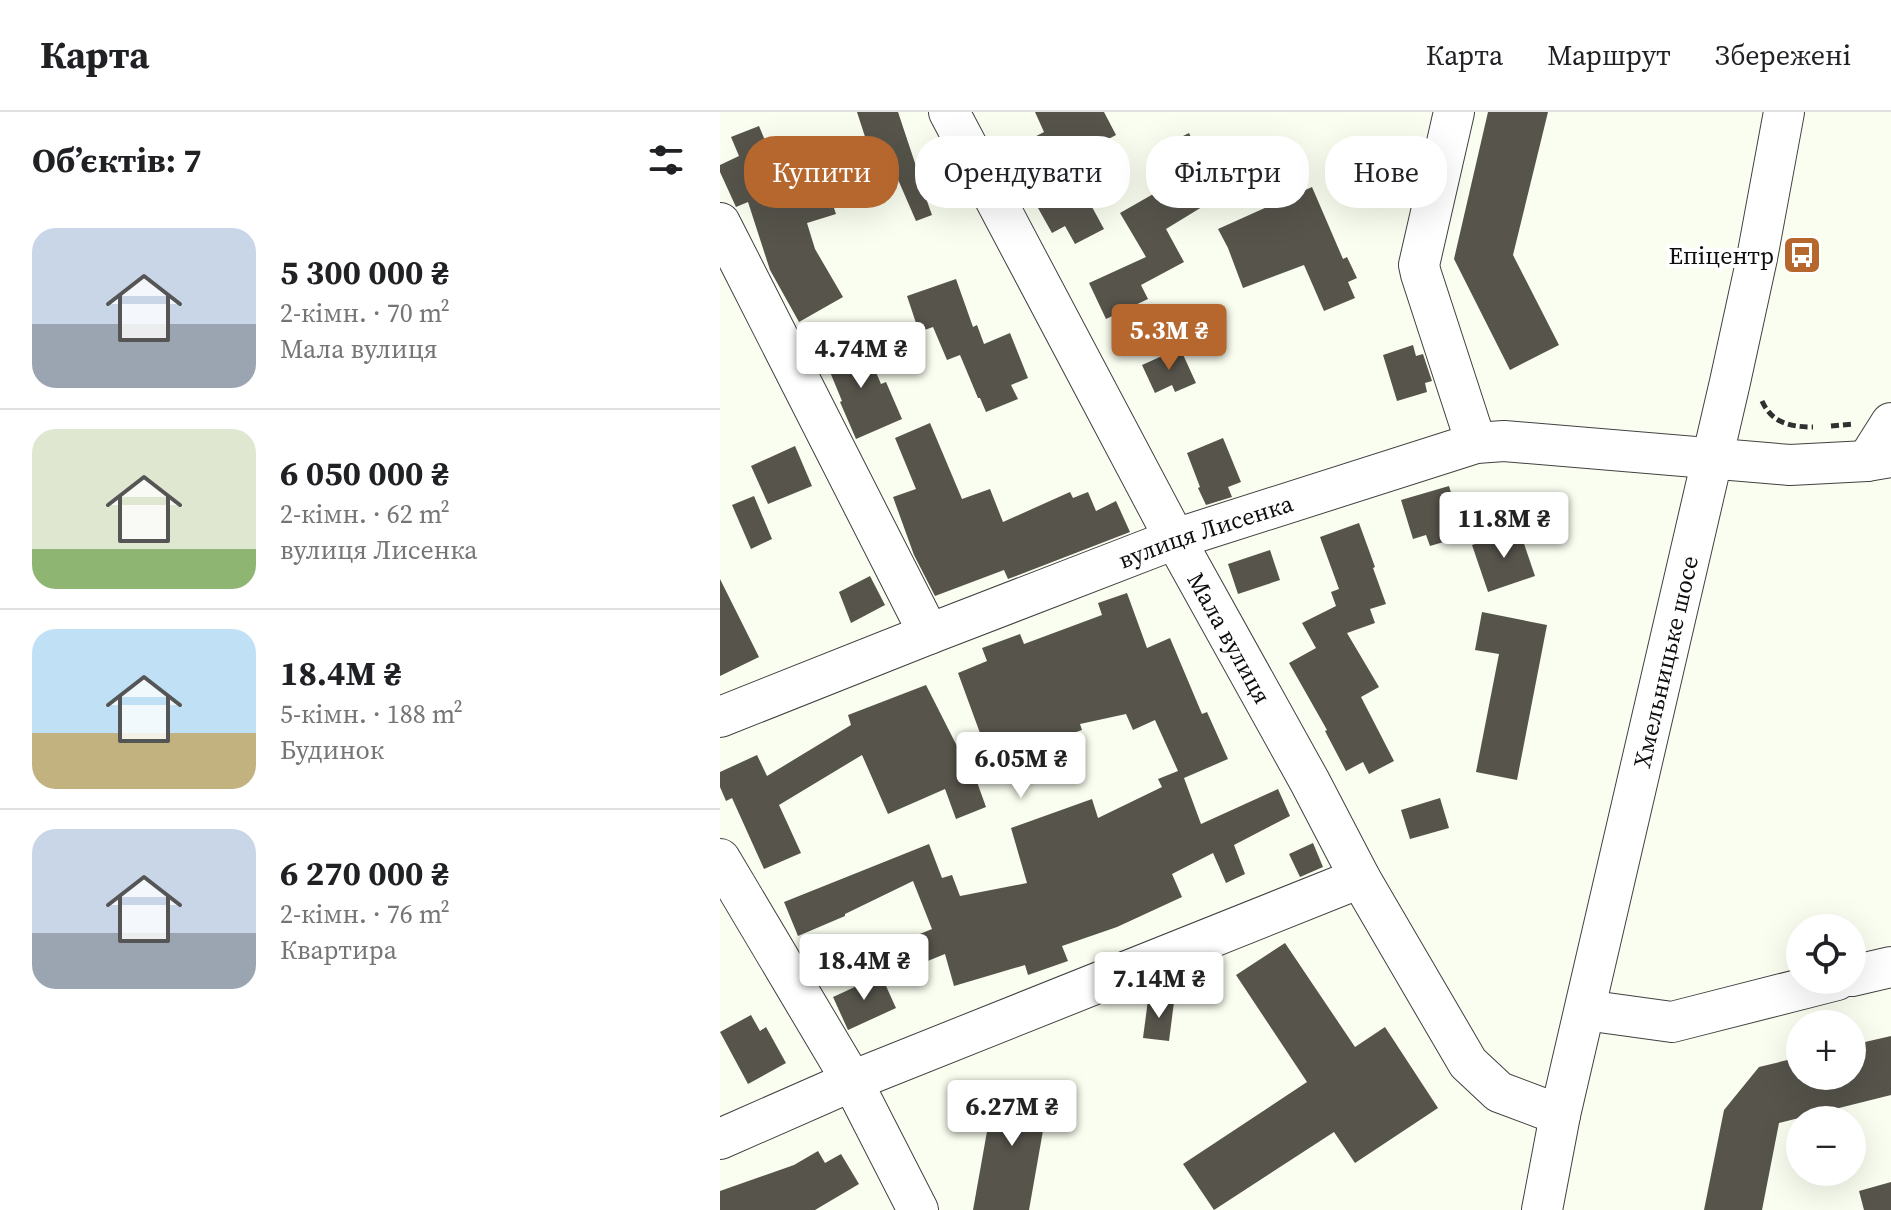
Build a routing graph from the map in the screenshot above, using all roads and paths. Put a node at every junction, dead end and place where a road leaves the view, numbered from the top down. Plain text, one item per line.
1 (949, 112) edge
2 (1454, 112) edge
3 (1784, 112) edge
4 (720, 223) edge
5 (1760, 393) dead end
6 (1877, 423) edge
7 (1826, 426) dead end
8 (1818, 427) dead end
9 (1476, 443) junction
10 (1712, 458) junction
11 (1879, 459) edge
12 (1175, 539) junction
13 (929, 634) junction
14 (720, 717) edge
15 (720, 859) edge
16 (1360, 878) junction
17 (1891, 967) edge
18 (1866, 973) edge
19 (1786, 993) edge
20 (1585, 1010) junction
21 (852, 1081) junction
22 (1560, 1115) junction
23 (720, 1139) edge
24 (918, 1210) edge
25 (1542, 1210) edge

1 - 12 street, Мала вулиця
2 - 9 street
3 - 10 street, Хмельницьке шосе
4 - 13 street
5 - 8 path
6 - 7 path
6 - 11 street
9 - 10 street, вулиця Лисенка
9 - 12 street, вулиця Лисенка
10 - 11 street, вулиця Лисенка
10 - 20 street, Хмельницьке шосе
12 - 13 street, вулиця Лисенка
12 - 16 street, Мала вулиця
13 - 14 street, вулиця Лисенка
15 - 21 street
16 - 21 street
16 - 22 street, Мала вулиця
17 - 18 street
19 - 20 street
20 - 22 street, Хмельницьке шосе
21 - 23 street
21 - 24 street
22 - 25 street, Хмельницьке шосе

